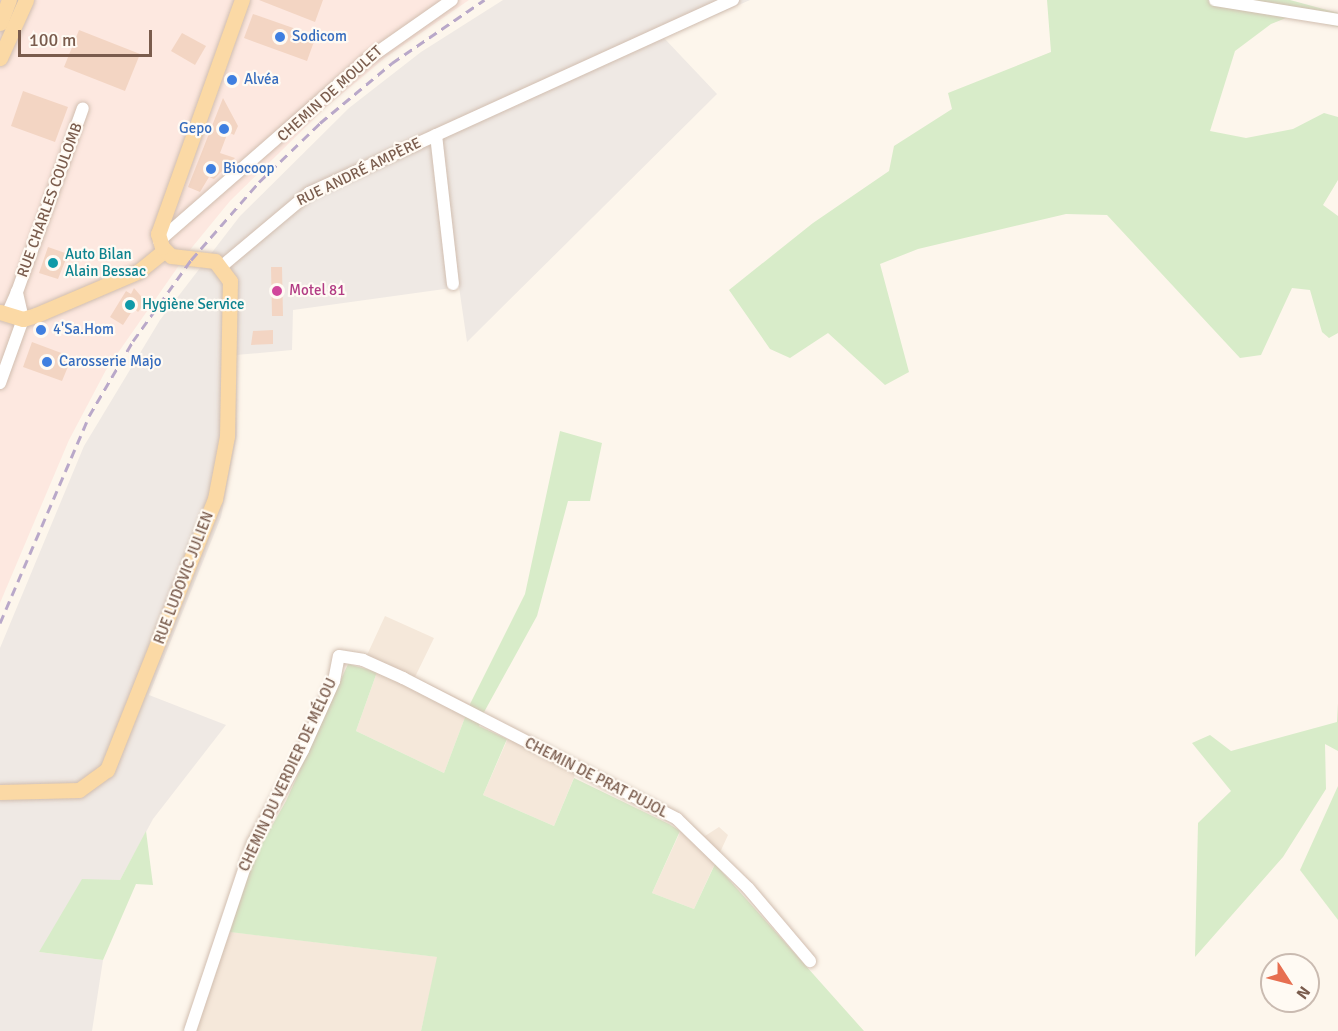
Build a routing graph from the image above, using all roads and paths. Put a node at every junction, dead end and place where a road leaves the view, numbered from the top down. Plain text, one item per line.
1 (9, 0) edge
2 (27, 0) edge
3 (242, 0) edge
4 (452, 0) edge
5 (734, 0) edge
6 (1215, 0) edge
7 (1338, 20) edge
8 (0, 23) edge
9 (0, 58) edge
10 (83, 108) dead end
11 (436, 135) junction
12 (162, 246) junction
13 (222, 266) junction
14 (453, 284) dead end
15 (17, 292) junction
16 (3, 313) edge
17 (22, 319) junction
18 (0, 383) edge
19 (339, 656) joint
20 (0, 792) edge
21 (810, 961) dead end
22 (190, 1031) edge

1 - 8 main road
2 - 9 main road
3 - 12 main road
4 - 12 street, CHEMIN DE MOULET
5 - 11 street, RUE ANDRÉ AMPÈRE
6 - 7 street
10 - 15 street, RUE CHARLES COULOMB
11 - 13 street, RUE ANDRÉ AMPÈRE
11 - 14 street
12 - 13 main road
12 - 17 main road
13 - 20 main road, RUE LUDOVIC JULIEN
15 - 16 street, RUE CHARLES COULOMB
15 - 17 street, RUE CHARLES COULOMB
16 - 17 main road
17 - 18 street
19 - 21 street, CHEMIN DE PRAT PUJOL
19 - 22 street, CHEMIN DU VERDIER DE MÉLOU

